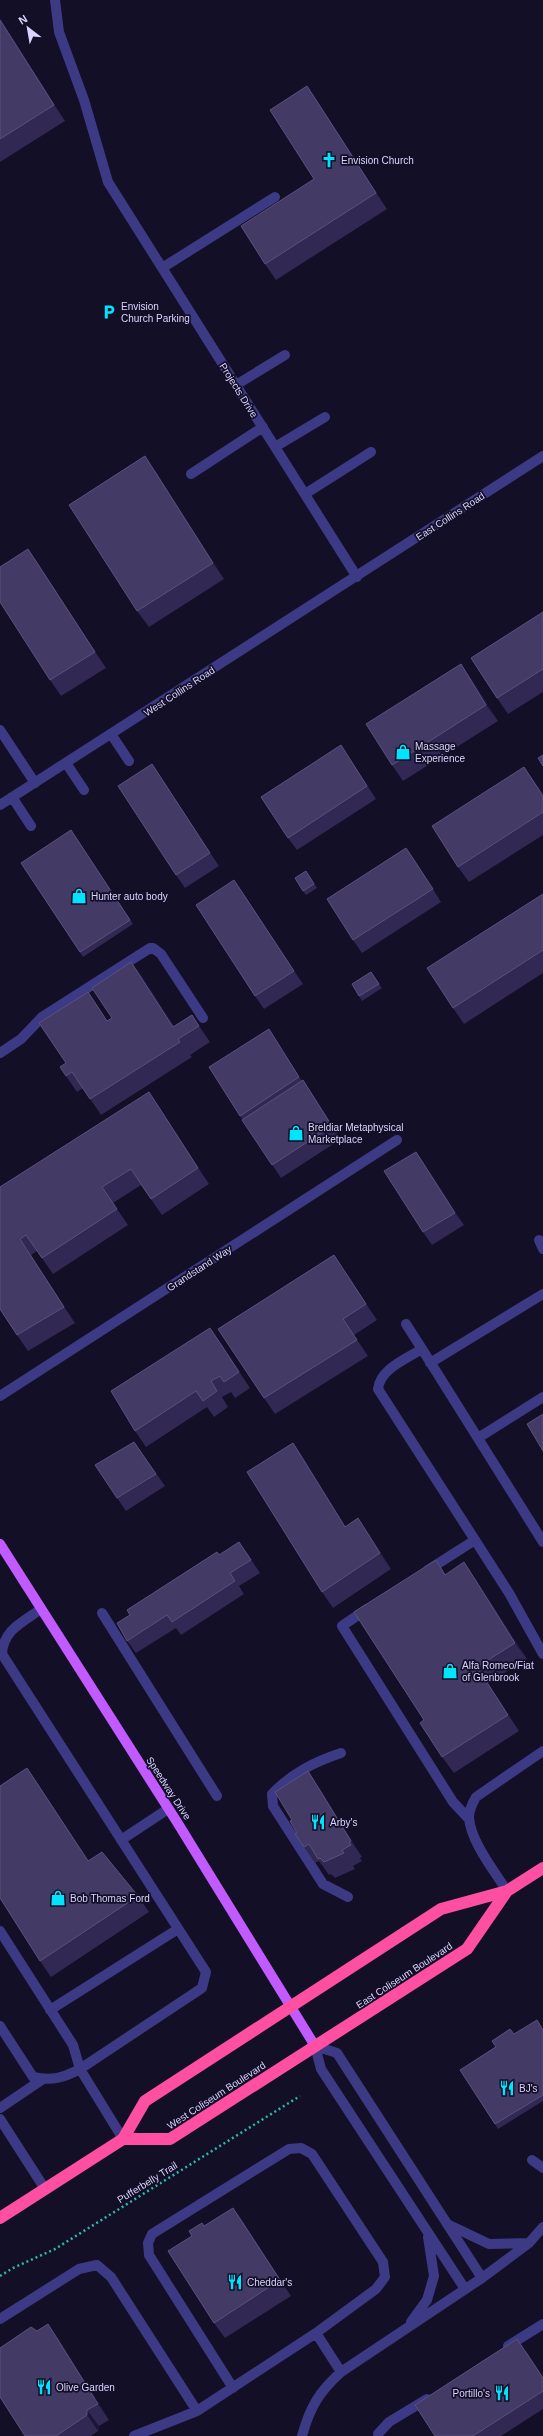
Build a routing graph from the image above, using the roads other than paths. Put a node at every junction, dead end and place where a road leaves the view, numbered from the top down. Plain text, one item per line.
1 (55, 0) edge
2 (275, 197) dead end
3 (162, 268) junction
4 (285, 355) dead end
5 (236, 385) junction
6 (325, 417) dead end
7 (263, 428) junction
8 (276, 447) junction
9 (371, 452) dead end
10 (543, 456) edge
11 (192, 474) dead end
12 (305, 494) junction
13 (357, 577) junction
14 (0, 730) edge
15 (111, 734) junction
16 (129, 761) dead end
17 (66, 763) junction
18 (35, 783) junction
19 (84, 790) dead end
20 (12, 797) junction
21 (0, 805) edge
22 (31, 826) dead end
23 (204, 1018) dead end
24 (0, 1053) edge
25 (397, 1140) dead end
26 (543, 1294) edge
27 (406, 1324) dead end
28 (422, 1349) junction
29 (430, 1363) junction
30 (0, 1396) edge
31 (543, 1397) edge
32 (478, 1438) junction
33 (475, 1540) junction
34 (543, 1542) edge
35 (0, 1544) edge
36 (422, 1574) edge
37 (375, 1604) edge
38 (41, 1609) junction
39 (102, 1613) dead end
40 (1, 1642) edge
41 (543, 1654) edge
42 (543, 1750) edge
43 (341, 1753) dead end
44 (217, 1796) dead end
45 (168, 1809) junction
46 (469, 1819) junction
47 (121, 1840) junction
48 (543, 1868) edge
49 (508, 1891) junction
50 (348, 1897) dead end
51 (178, 1928) junction
52 (0, 1931) edge
53 (292, 2006) junction
54 (50, 2010) junction
55 (0, 2026) edge
56 (315, 2046) junction
57 (80, 2069) junction
58 (44, 2079) junction
59 (0, 2108) edge
60 (0, 2119) edge
61 (123, 2139) junction
62 (532, 2160) dead end
63 (543, 2168) edge
64 (45, 2189) junction
65 (0, 2218) edge
66 (447, 2224) junction
67 (543, 2227) edge
68 (427, 2233) junction
69 (529, 2244) junction
70 (482, 2278) junction
71 (465, 2289) junction
72 (0, 2319) edge
73 (543, 2324) edge
74 (409, 2327) junction
75 (316, 2333) junction
76 (499, 2352) edge
77 (341, 2372) junction
78 (233, 2388) junction
79 (434, 2394) edge
80 (197, 2411) junction
81 (378, 2434) dead end
82 (134, 2436) edge
83 (302, 2436) edge

1 - 3 street, Projects Drive
2 - 3 street
3 - 5 street, Projects Drive
4 - 5 street
5 - 7 street, Projects Drive
6 - 8 street
7 - 8 street, Projects Drive
7 - 11 street
8 - 12 street, Projects Drive
9 - 12 street
10 - 13 street, East Collins Road
12 - 13 street, Projects Drive
13 - 15 street, West Collins Road
14 - 18 street
15 - 16 street
15 - 17 street, West Collins Road
17 - 18 street, West Collins Road
17 - 19 street
18 - 20 street, West Collins Road
20 - 21 street, West Collins Road
20 - 22 street
23 - 24 street
25 - 30 street, Grandstand Way
26 - 29 street
27 - 28 street
28 - 29 street
28 - 33 street
29 - 32 street
31 - 32 street
32 - 34 street
33 - 36 street
33 - 41 street
35 - 38 main road, Speedway Drive
37 - 46 street
38 - 40 street
38 - 45 main road, Speedway Drive
39 - 44 street
40 - 47 street
42 - 46 street
43 - 50 street
45 - 47 street
45 - 53 main road, Speedway Drive
46 - 49 street
47 - 51 street
48 - 49 highway, East Coliseum Boulevard
49 - 53 highway, East Coliseum Boulevard
49 - 56 highway, East Coliseum Boulevard
51 - 54 street
51 - 57 street
52 - 54 street
53 - 56 main road, Speedway Drive
53 - 61 highway
54 - 57 street
55 - 58 street
56 - 61 highway, West Coliseum Boulevard
56 - 66 street
56 - 68 street
57 - 58 street
57 - 61 street
58 - 59 street
60 - 64 street
61 - 64 highway
62 - 63 street
64 - 65 highway
66 - 69 street
66 - 70 street
67 - 69 street
68 - 71 street
68 - 74 street
69 - 70 street
70 - 71 street
71 - 74 street
72 - 80 street
73 - 76 street
74 - 77 street
75 - 77 street
75 - 78 street
75 - 78 street
77 - 83 street
78 - 80 street
79 - 81 street
80 - 82 street

